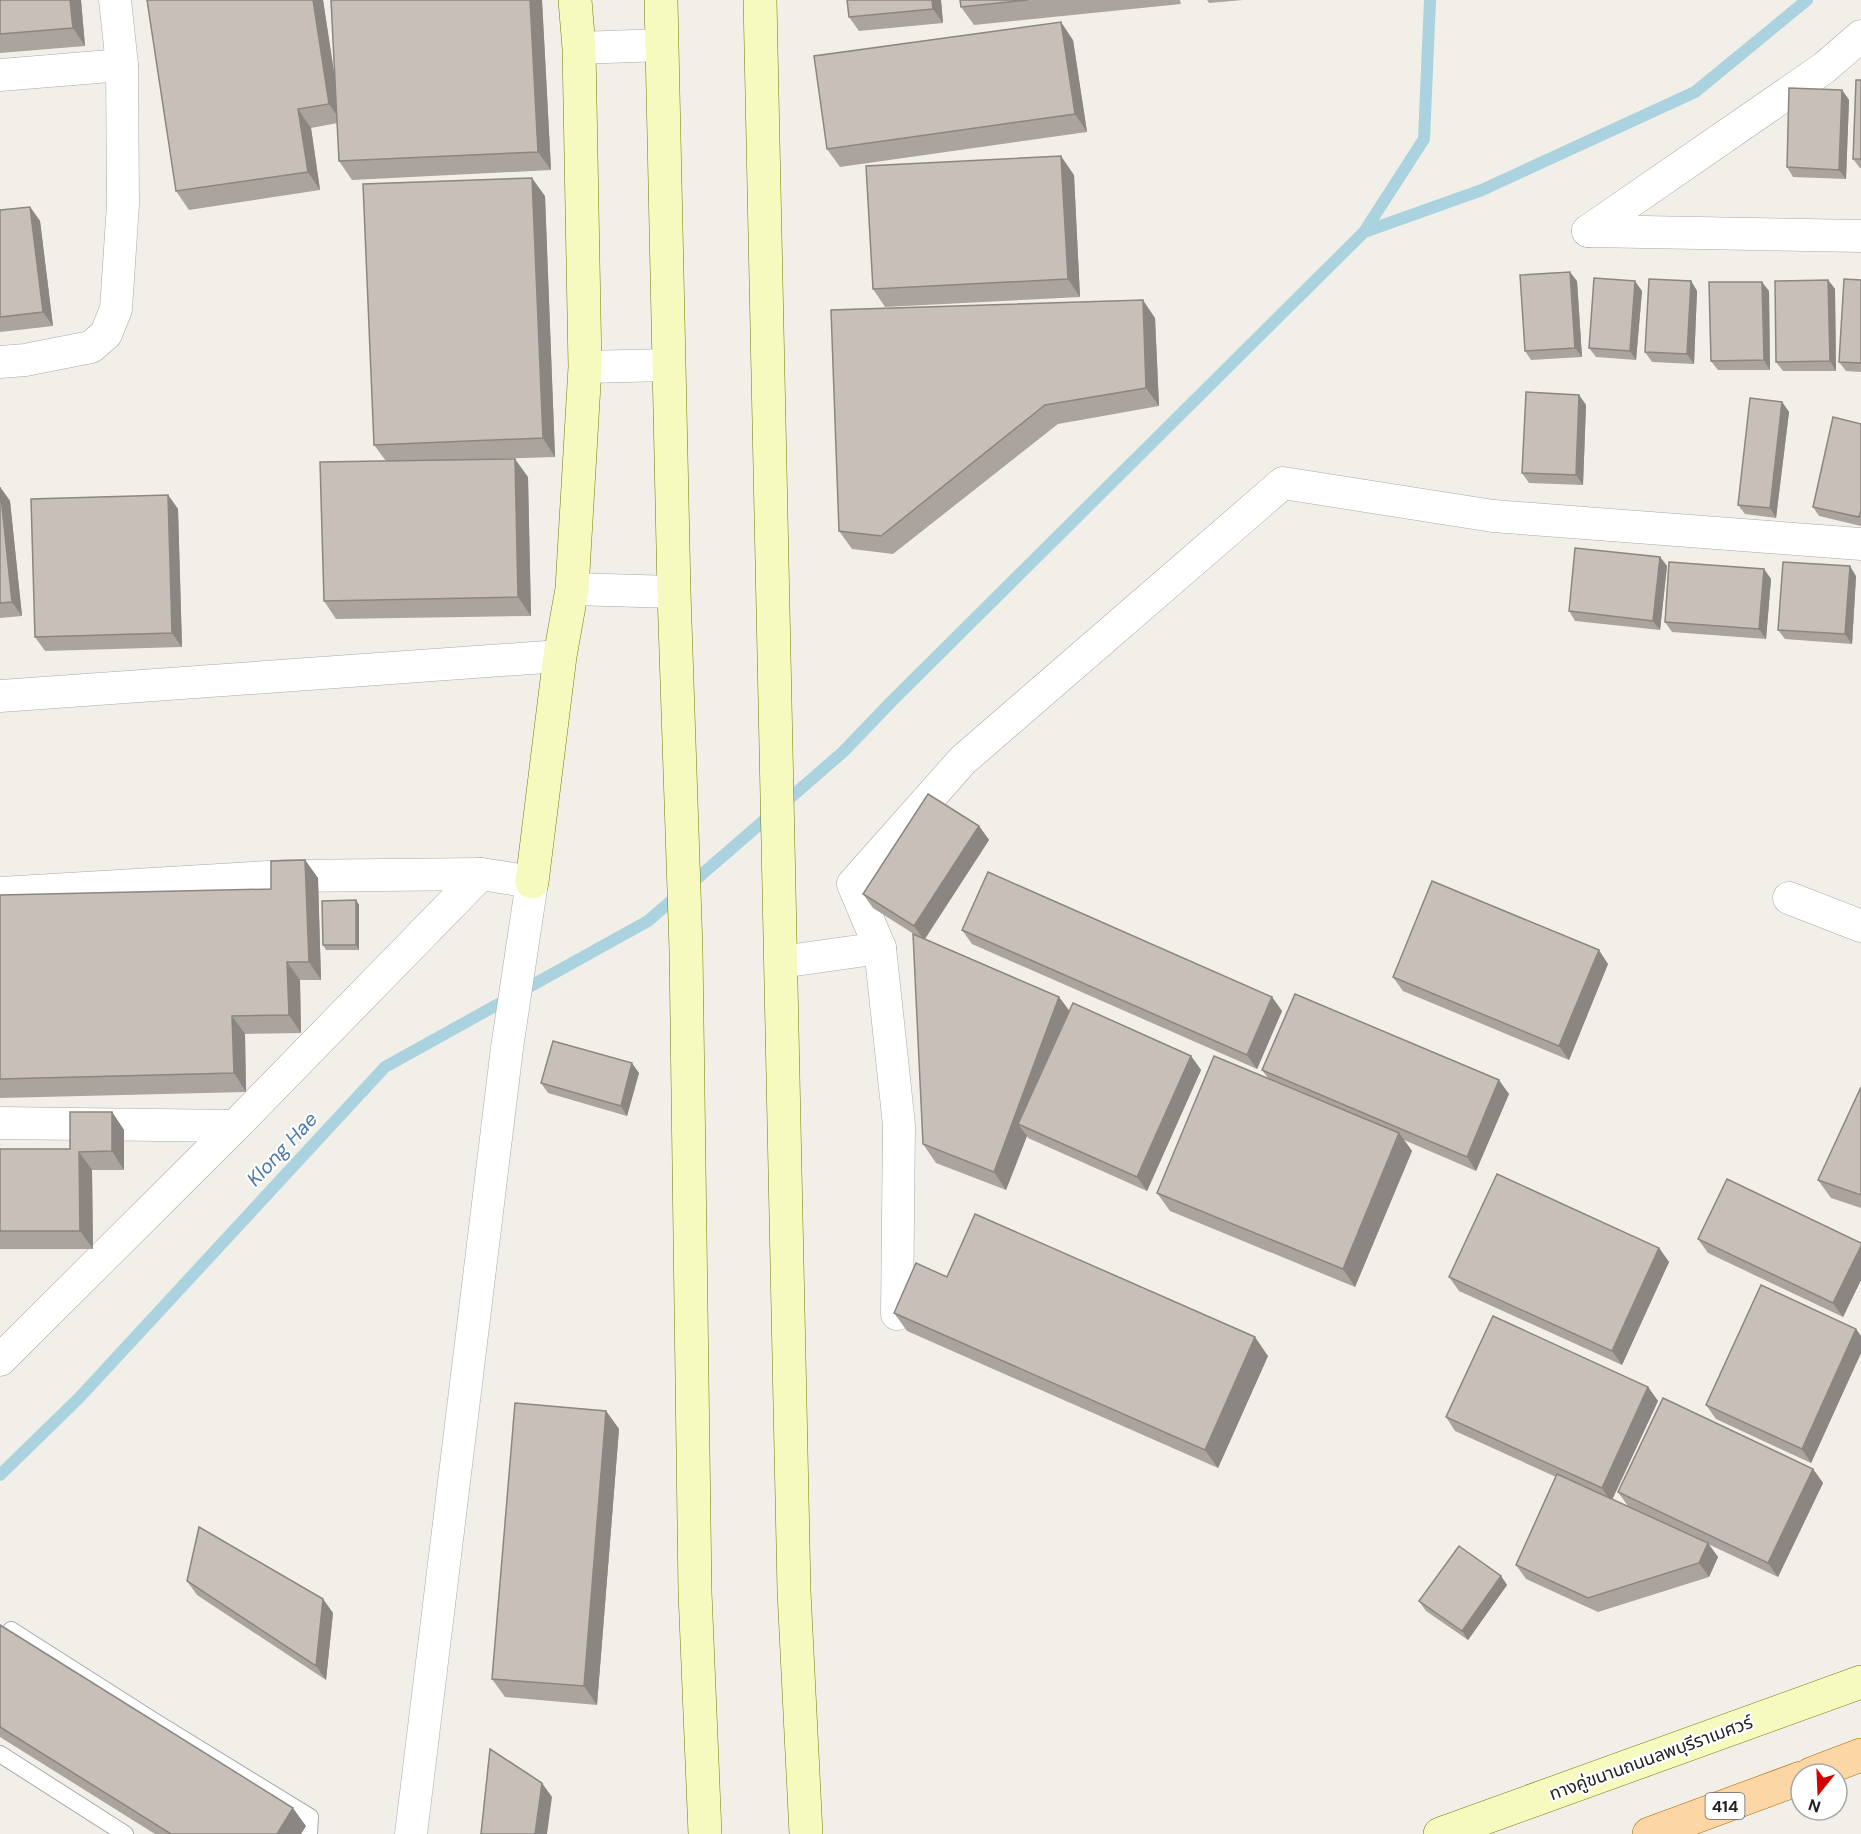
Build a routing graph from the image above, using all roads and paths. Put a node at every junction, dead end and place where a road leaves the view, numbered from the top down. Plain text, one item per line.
1 (115, 0) edge
2 (575, 0) edge
3 (661, 0) edge
4 (760, 0) edge
5 (1861, 36) edge
6 (662, 45) junction
7 (579, 48) junction
8 (122, 65) junction
9 (0, 75) edge
10 (1861, 236) edge
11 (0, 362) edge
12 (669, 365) junction
13 (585, 367) junction
14 (1861, 544) edge
15 (572, 589) junction
16 (674, 592) junction
17 (560, 656) junction
18 (0, 696) edge
19 (481, 874) junction
20 (532, 882) junction
21 (0, 893) edge
22 (1789, 898) dead end
23 (1861, 926) edge
24 (780, 948) junction
25 (880, 948) junction
26 (0, 1123) edge
27 (235, 1126) junction
28 (897, 1314) edge
29 (0, 1360) edge
30 (11, 1630) edge
31 (1861, 1682) edge
32 (0, 1754) edge
33 (1861, 1755) edge
34 (1843, 1762) edge
35 (1789, 1782) edge
36 (125, 1834) edge
37 (309, 1834) edge
38 (411, 1834) edge
39 (705, 1834) edge
40 (806, 1834) edge
41 (1440, 1834) edge
42 (1649, 1834) edge

1 - 8 street
2 - 7 main road
3 - 6 main road
4 - 24 main road
5 - 10 street
6 - 7 street
6 - 12 main road
7 - 13 main road
8 - 9 street
8 - 11 street
12 - 13 street
12 - 16 main road
13 - 15 main road
14 - 25 street
15 - 16 street
15 - 17 main road
16 - 39 main road
17 - 18 street
17 - 20 main road
19 - 20 street
19 - 21 street
19 - 27 street
20 - 38 street
22 - 23 street
24 - 25 street
24 - 40 main road
25 - 28 street
26 - 27 street
27 - 29 street
30 - 37 lane
31 - 41 main road, ทางคู่ขนานถนนลพบุรีราเมศวร์
32 - 36 lane
33 - 34 main road
35 - 42 main road, 414

